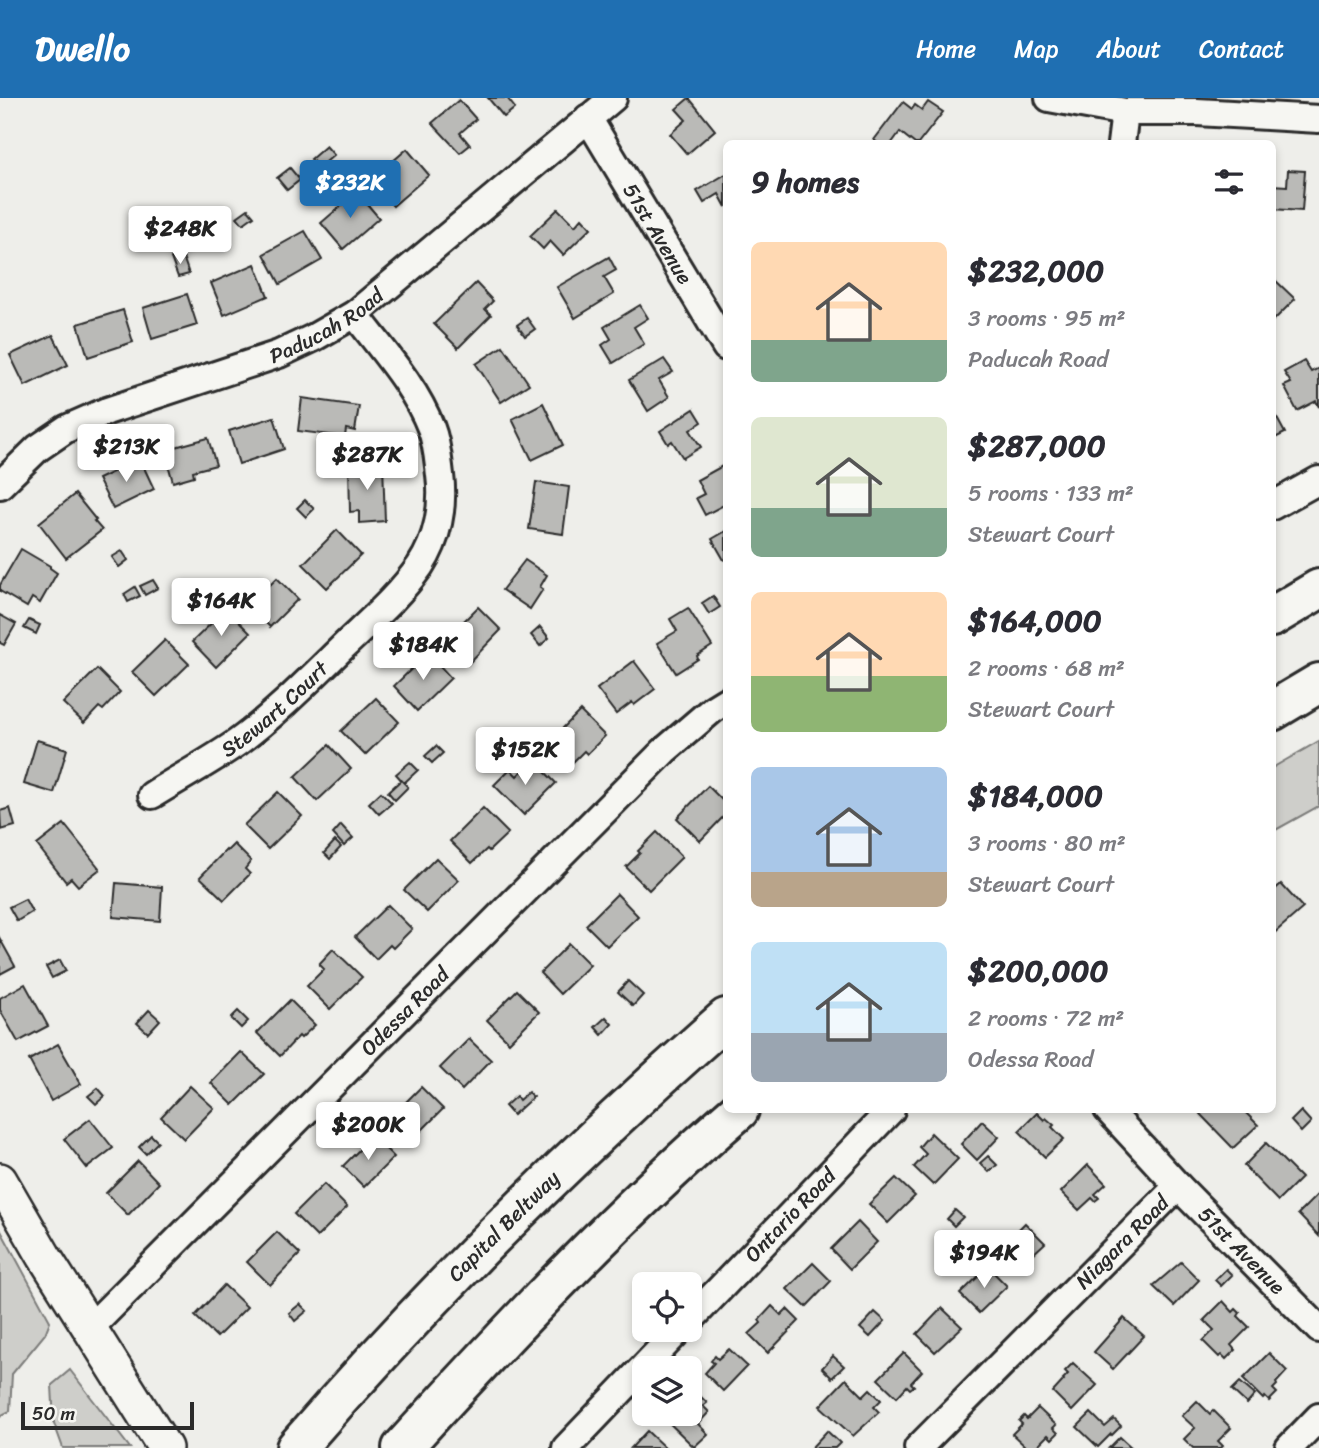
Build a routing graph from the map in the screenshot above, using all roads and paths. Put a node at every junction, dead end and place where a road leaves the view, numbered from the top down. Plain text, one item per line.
1 (613, 98) edge
2 (1049, 98) edge
3 (1198, 105) edge
4 (1125, 112) junction
5 (588, 118) junction
6 (1319, 119) edge
7 (1122, 140) edge
8 (355, 314) junction
9 (723, 342) edge
10 (1319, 480) edge
11 (0, 485) edge
12 (1276, 504) edge
13 (1319, 589) edge
14 (1276, 615) edge
15 (1319, 683) edge
16 (723, 703) edge
17 (1276, 709) edge
18 (152, 795) dead end
19 (723, 1020) edge
20 (735, 1113) edge
21 (888, 1113) edge
22 (1111, 1113) edge
23 (0, 1180) edge
24 (1178, 1186) junction
25 (702, 1307) edge
26 (89, 1329) junction
27 (1319, 1329) edge
28 (668, 1342) edge
29 (1319, 1417) edge
30 (164, 1448) edge
31 (296, 1448) edge
32 (402, 1448) edge
33 (566, 1448) edge
34 (918, 1448) edge
35 (1289, 1448) edge

1 - 5 street, Paducah Road
2 - 4 street
3 - 4 street
3 - 6 street
4 - 7 street
5 - 8 street, Paducah Road
5 - 9 street, 51st Avenue
8 - 11 street, Paducah Road
8 - 18 street, Stewart Court
10 - 12 street
13 - 14 highway
15 - 17 highway
16 - 26 street, Odessa Road
19 - 31 highway, Capital Beltway
20 - 32 highway
21 - 25 street, Ontario Road
22 - 24 street, 51st Avenue
23 - 26 street
24 - 27 street, 51st Avenue
24 - 34 street, Niagara Road
26 - 30 street
28 - 33 street
29 - 35 street

